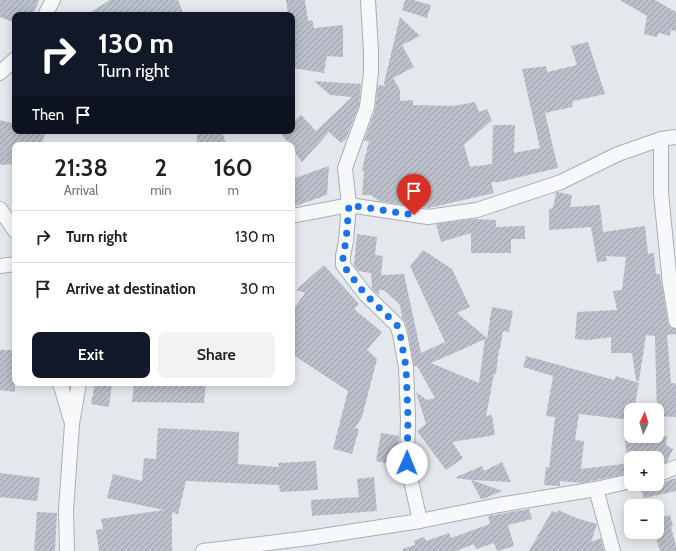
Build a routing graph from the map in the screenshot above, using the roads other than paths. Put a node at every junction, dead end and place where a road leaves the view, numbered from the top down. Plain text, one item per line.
1 (53, 0) edge
2 (368, 0) edge
3 (47, 12) edge
4 (12, 62) edge
5 (0, 73) edge
6 (676, 137) edge
7 (661, 139) junction
8 (349, 205) junction
9 (0, 209) edge
10 (295, 215) edge
11 (12, 227) edge
12 (12, 264) edge
13 (0, 266) edge
14 (676, 321) edge
15 (61, 386) edge
16 (78, 386) edge
17 (72, 424) junction
18 (676, 467) edge
19 (664, 472) edge
20 (624, 483) edge
21 (596, 489) junction
22 (420, 521) junction
23 (308, 545) edge
24 (67, 551) edge
25 (203, 551) edge
26 (613, 551) edge

1 - 3 street
2 - 8 street
4 - 5 street
6 - 7 street
7 - 8 street
7 - 14 street
8 - 10 street
8 - 22 street
9 - 11 street
12 - 13 street
15 - 17 street
16 - 17 street
17 - 24 street
18 - 19 street
20 - 21 street
21 - 22 street
21 - 26 street
22 - 23 street
23 - 25 street

